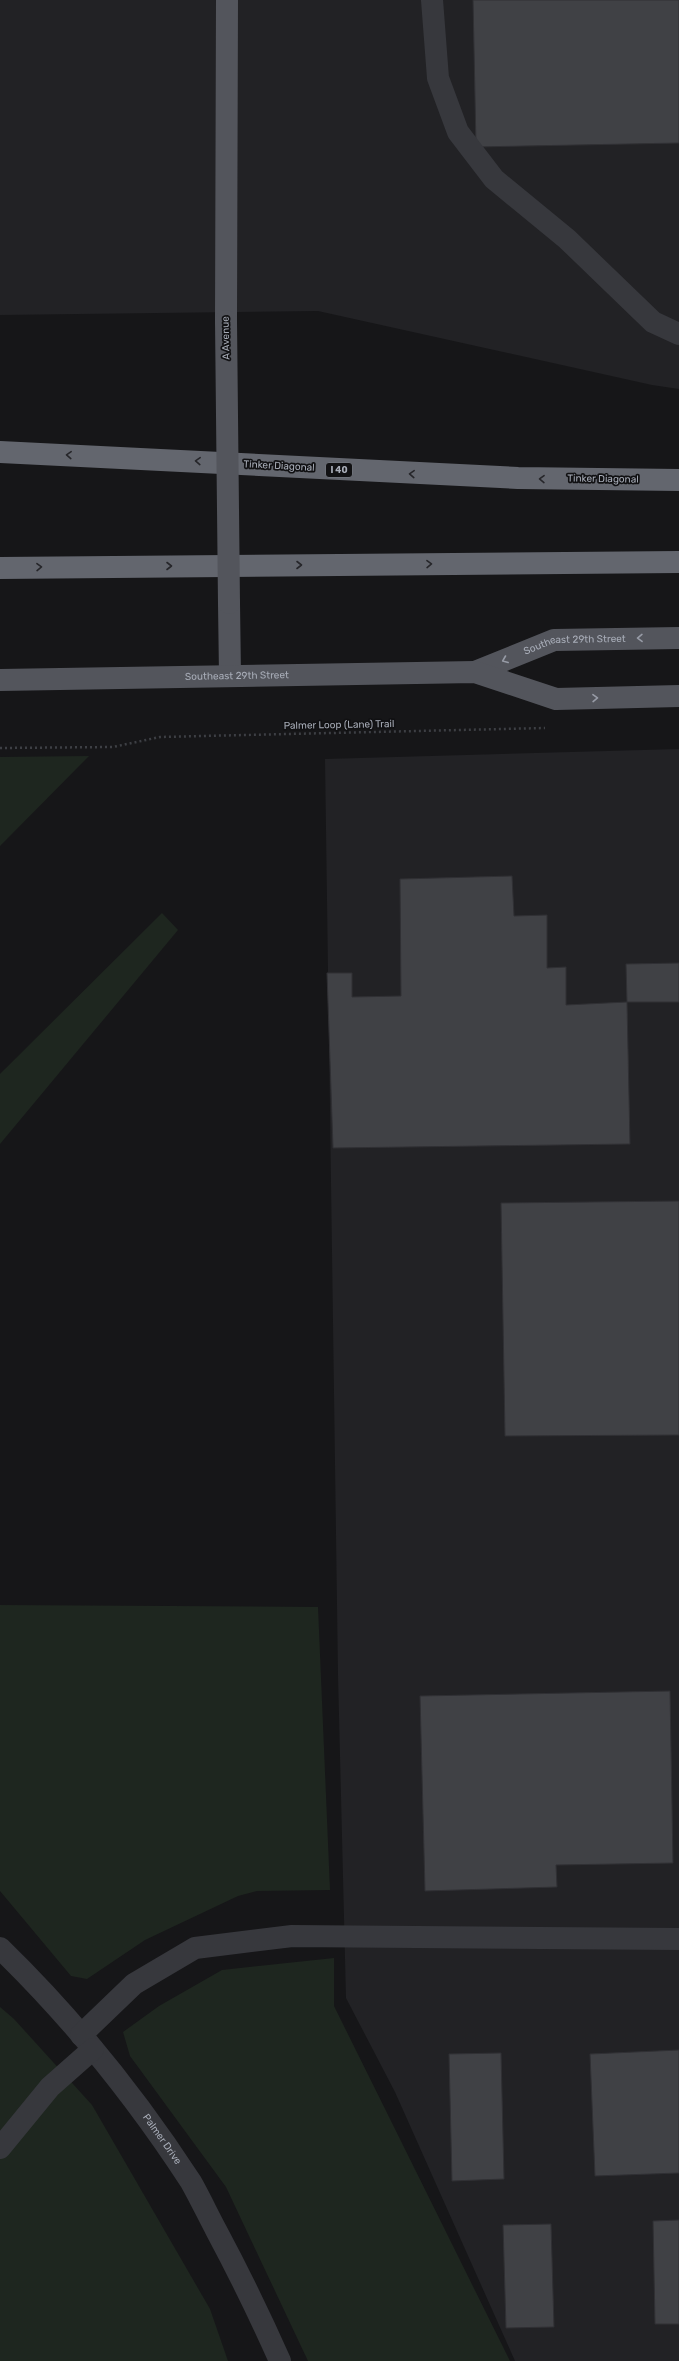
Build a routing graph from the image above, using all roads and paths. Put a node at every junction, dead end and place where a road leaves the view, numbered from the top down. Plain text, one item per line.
1 (227, 0) edge
2 (432, 0) edge
3 (679, 334) edge
4 (0, 452) edge
5 (679, 480) edge
6 (679, 562) edge
7 (0, 568) edge
8 (679, 638) edge
9 (475, 672) junction
10 (230, 676) junction
11 (0, 680) edge
12 (679, 696) edge
13 (552, 728) dead end
14 (0, 748) edge
15 (679, 1939) edge
16 (0, 1948) edge
17 (87, 2042) junction
18 (0, 2148) edge
19 (280, 2361) edge

1 - 10 main road, A Avenue, bridge
2 - 3 street
5 -> 4 highway, Tinker Diagonal / I 40
7 -> 6 highway
8 -> 9 main road, Southeast 29th Street
9 - 10 main road, Southeast 29th Street
9 -> 12 main road, Southeast 29th Street
10 - 11 main road, Southeast 29th Street
13 - 14 path, Palmer Loop (Lane) Trail
15 - 17 street
16 - 17 street, Palmer Drive
17 - 18 street
17 - 19 street, Palmer Drive

